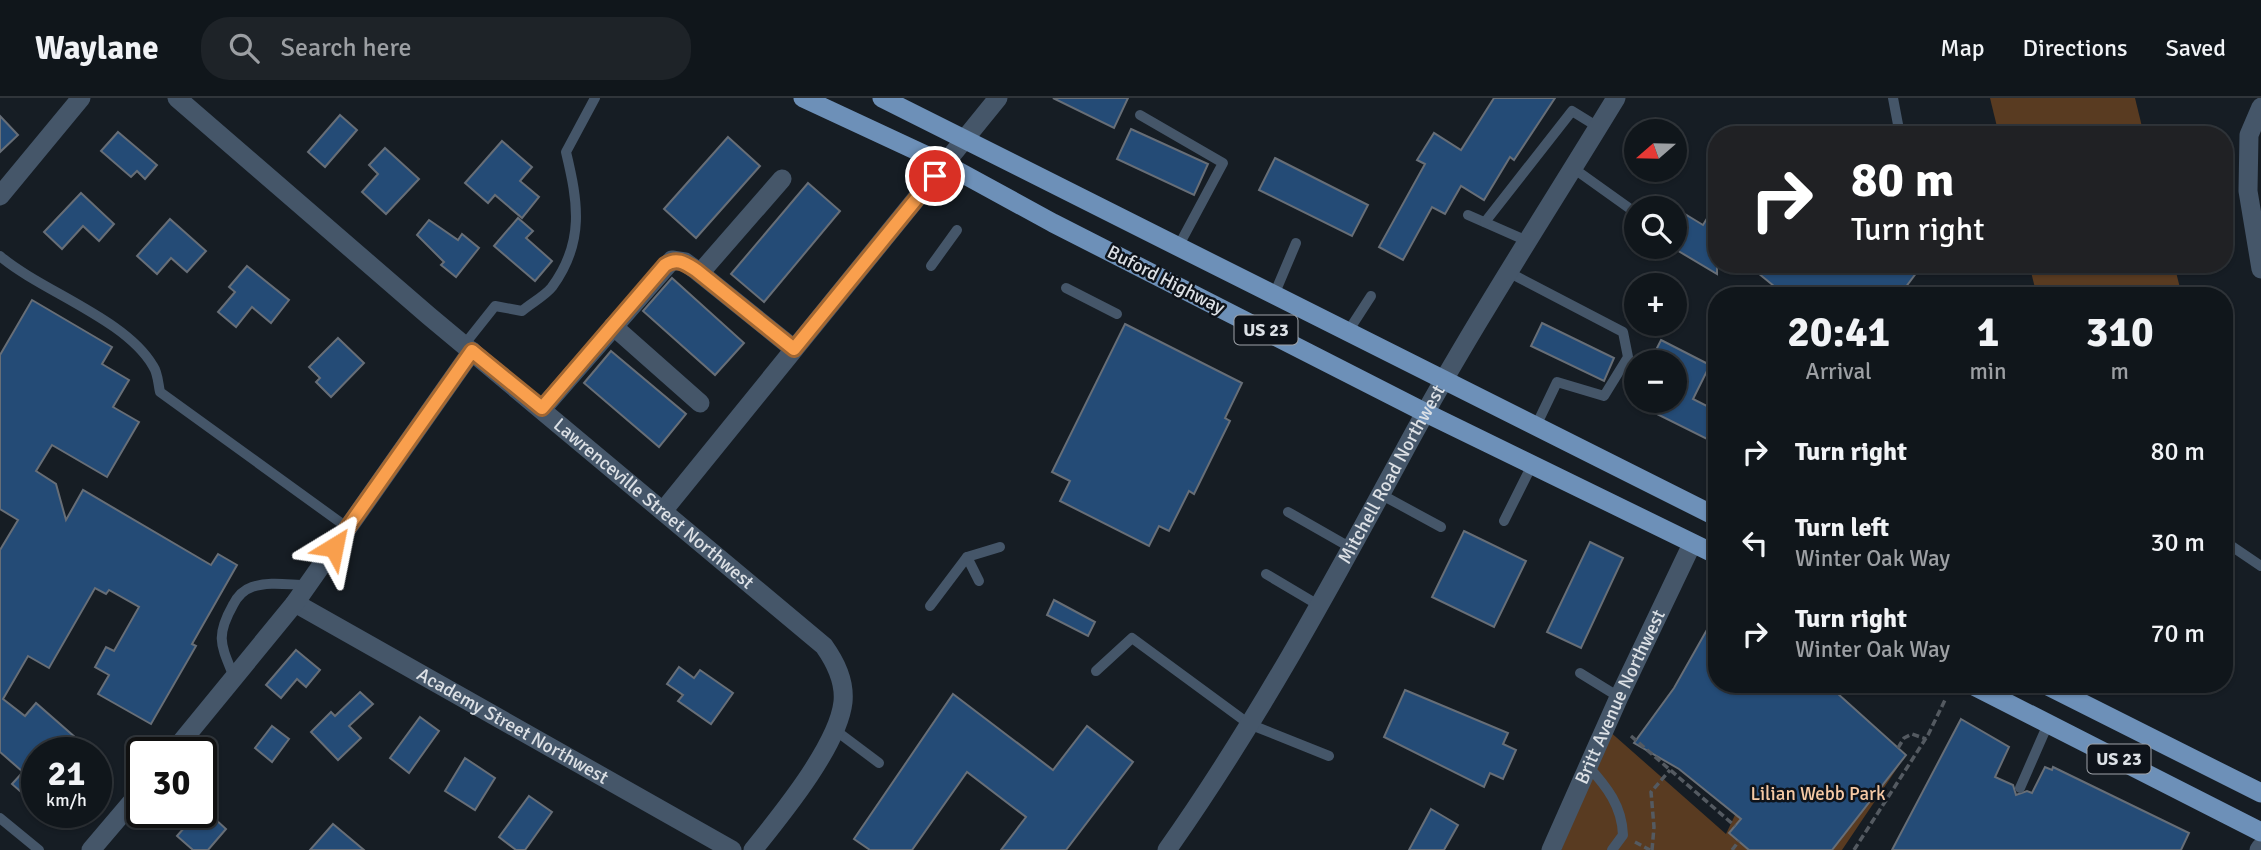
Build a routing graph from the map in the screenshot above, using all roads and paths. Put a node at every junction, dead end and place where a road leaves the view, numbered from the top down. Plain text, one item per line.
1 (81, 98) edge
2 (595, 98) edge
3 (803, 98) edge
4 (882, 98) edge
5 (998, 98) edge
6 (1616, 98) edge
7 (1893, 98) edge
8 (185, 101) edge
9 (2261, 107) edge
10 (1140, 116) dead end
11 (1898, 126) edge
12 (1598, 127) junction
13 (965, 139) junction
14 (945, 164) junction
15 (1573, 168) junction
16 (782, 179) dead end
17 (0, 195) edge
18 (1624, 204) edge
19 (1468, 215) dead end
20 (1485, 222) junction
21 (957, 230) dead end
22 (1527, 242) junction
23 (1296, 243) dead end
24 (1178, 247) junction
25 (0, 256) edge
26 (931, 265) dead end
27 (2261, 269) edge
28 (1508, 272) junction
29 (700, 273) junction
30 (1066, 288) dead end
31 (1274, 295) junction
32 (1371, 296) dead end
33 (1116, 314) dead end
34 (613, 326) junction
35 (1347, 332) junction
36 (468, 348) junction
37 (794, 349) junction
38 (1444, 382) junction
39 (700, 402) dead end
40 (542, 408) junction
41 (1426, 413) junction
42 (1535, 428) junction
43 (1532, 465) junction
44 (1382, 495) junction
45 (663, 511) junction
46 (1288, 512) dead end
47 (1708, 513) edge
48 (1503, 521) dead end
49 (1441, 527) dead end
50 (348, 528) junction
51 (1692, 544) junction
52 (1000, 547) dead end
53 (2233, 547) edge
54 (1353, 549) junction
55 (1708, 551) edge
56 (967, 557) junction
57 (2261, 566) edge
58 (1266, 574) dead end
59 (979, 581) dead end
60 (307, 585) junction
61 (295, 603) junction
62 (930, 606) dead end
63 (1320, 606) junction
64 (1096, 671) dead end
65 (1580, 673) dead end
66 (234, 677) junction
67 (1988, 693) edge
68 (2062, 693) edge
69 (1619, 697) junction
70 (1946, 698) dead end
71 (1249, 724) junction
72 (2048, 724) junction
73 (835, 730) junction
74 (1631, 736) dead end
75 (185, 737) edge
76 (1926, 739) junction
77 (1898, 748) dead end
78 (1329, 756) dead end
79 (879, 763) dead end
80 (1588, 766) junction
81 (1670, 770) junction
82 (2020, 788) dead end
83 (2261, 793) edge
84 (126, 809) edge
85 (0, 818) edge
86 (1735, 826) dead end
87 (2261, 832) edge
88 (1633, 841) dead end
89 (1740, 841) dead end
90 (38, 850) edge
91 (91, 850) edge
92 (732, 850) edge
93 (753, 850) edge
94 (1167, 850) edge
95 (1551, 850) edge
96 (1612, 850) edge
97 (1651, 850) edge
98 (1732, 850) edge
99 (1854, 850) edge

1 - 17 street
2 - 36 lane
3 - 14 main road, Buford Highway / US 23
4 - 13 main road, Buford Highway / US 23
5 - 13 street
6 - 12 street, Mitchell Road Northwest
7 - 11 lane
8 - 36 street, Lawrenceville Street Northwest
9 - 27 street
10 - 24 lane
12 - 15 street, Mitchell Road Northwest
12 - 20 lane
13 - 14 street
13 - 24 main road, Buford Highway / US 23
14 - 37 street
14 - 41 main road, Buford Highway / US 23
15 - 18 lane
15 - 22 street, Mitchell Road Northwest
16 - 29 street
19 - 20 lane
20 - 22 lane
21 - 26 lane
22 - 28 street, Mitchell Road Northwest
23 - 31 lane
24 - 31 main road, Buford Highway / US 23
25 - 50 lane
28 - 38 street, Mitchell Road Northwest
28 - 42 lane
29 - 34 street
29 - 37 street
30 - 33 lane
31 - 35 main road, Buford Highway / US 23
32 - 35 lane
34 - 39 street
34 - 40 street
35 - 38 main road, Buford Highway / US 23
36 - 40 street, Lawrenceville Street Northwest
36 - 50 street
37 - 45 street
38 - 41 street, Mitchell Road Northwest
38 - 42 main road, Buford Highway / US 23
40 - 45 street, Lawrenceville Street Northwest
41 - 43 main road, Buford Highway / US 23
41 - 44 street, Mitchell Road Northwest
42 - 47 main road, Buford Highway / US 23
43 - 48 lane
43 - 51 main road, Buford Highway / US 23
44 - 49 lane
44 - 54 street, Mitchell Road Northwest
45 - 73 street, Lawrenceville Street Northwest
46 - 54 lane
50 - 60 street
51 - 55 main road, Buford Highway / US 23
51 - 69 street, Britt Avenue Northwest
52 - 56 lane
53 - 57 lane
54 - 63 street, Mitchell Road Northwest
56 - 59 lane
56 - 62 lane
58 - 63 lane
60 - 61 street
60 - 66 lane
61 - 66 street
61 - 92 street, Academy Street Northwest
63 - 71 street, Mitchell Road Northwest
64 - 71 lane
65 - 69 lane
66 - 75 street
67 - 72 main road, US 23
68 - 83 main road, US 23
69 - 80 street, Britt Avenue Northwest
70 - 76 path
71 - 78 lane
71 - 94 street, Mitchell Road Northwest
72 - 82 lane
72 - 87 main road, US 23
73 - 79 lane
73 - 93 street, Lawrenceville Street Northwest
74 - 81 path
76 - 77 path
76 - 99 path
80 - 95 street, Britt Avenue Northwest
80 - 96 lane
81 - 86 path
81 - 97 path
84 - 91 street
85 - 90 lane
88 - 97 path
89 - 98 path

